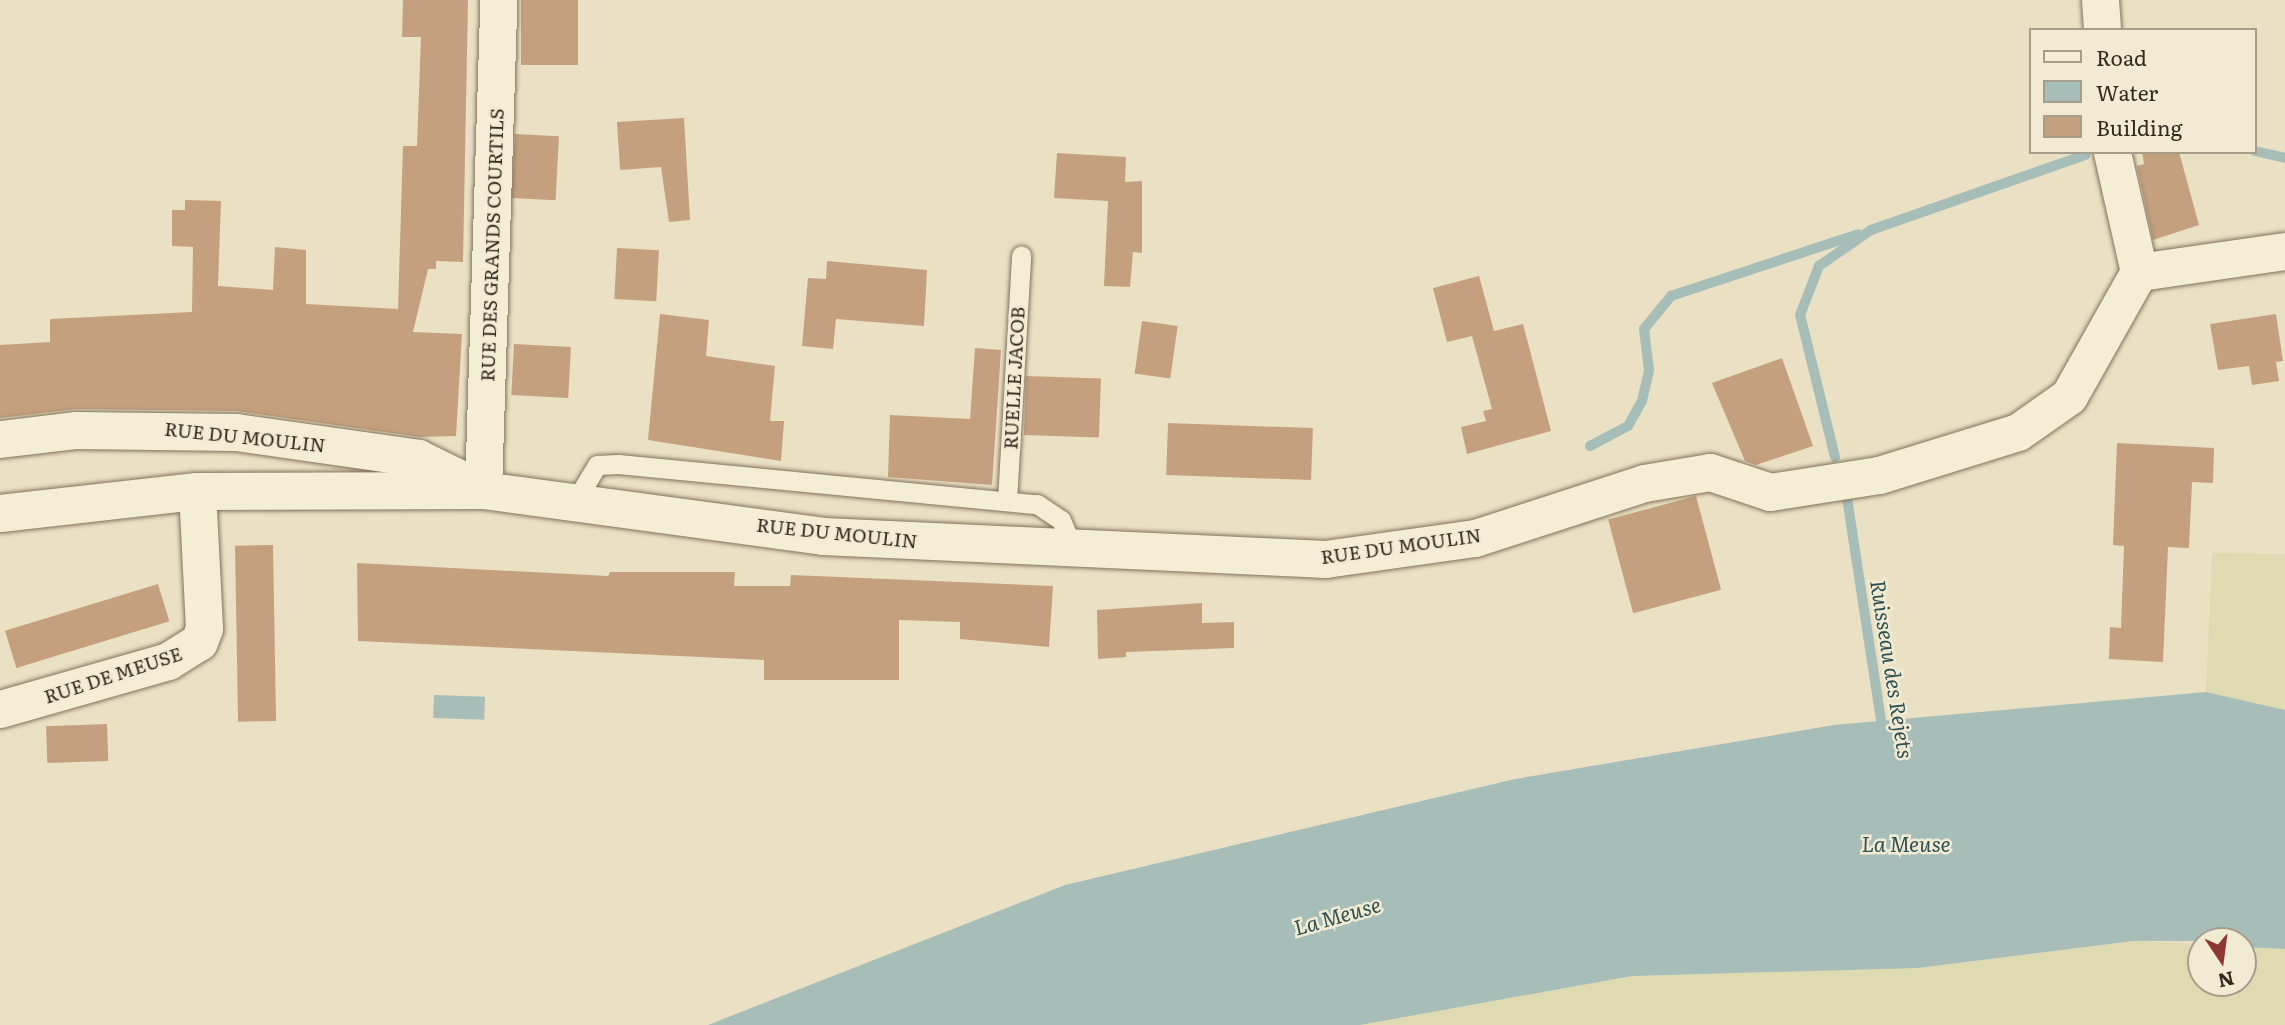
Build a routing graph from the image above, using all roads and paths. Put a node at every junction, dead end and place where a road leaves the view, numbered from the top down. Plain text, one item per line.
1 (498, 0) edge
2 (2100, 0) edge
3 (2102, 28) edge
4 (2112, 154) edge
5 (2285, 251) edge
6 (1021, 254) dead end
7 (2139, 272) junction
8 (0, 439) edge
9 (483, 490) junction
10 (197, 491) junction
11 (576, 500) junction
12 (1007, 501) junction
13 (0, 513) edge
14 (1075, 551) junction
15 (0, 709) edge

1 - 9 street, RUE DES GRANDS COURTILS
2 - 3 street
4 - 7 street
5 - 7 street
6 - 12 lane, RUELLE JACOB
7 - 14 street, RUE DU MOULIN
8 - 9 street, RUE DU MOULIN
9 - 10 street, RUE DU MOULIN
9 - 11 street, RUE DU MOULIN
10 - 13 street, RUE DU MOULIN
10 - 15 street, RUE DE MEUSE
11 - 12 lane
11 - 14 street, RUE DU MOULIN
12 - 14 lane

